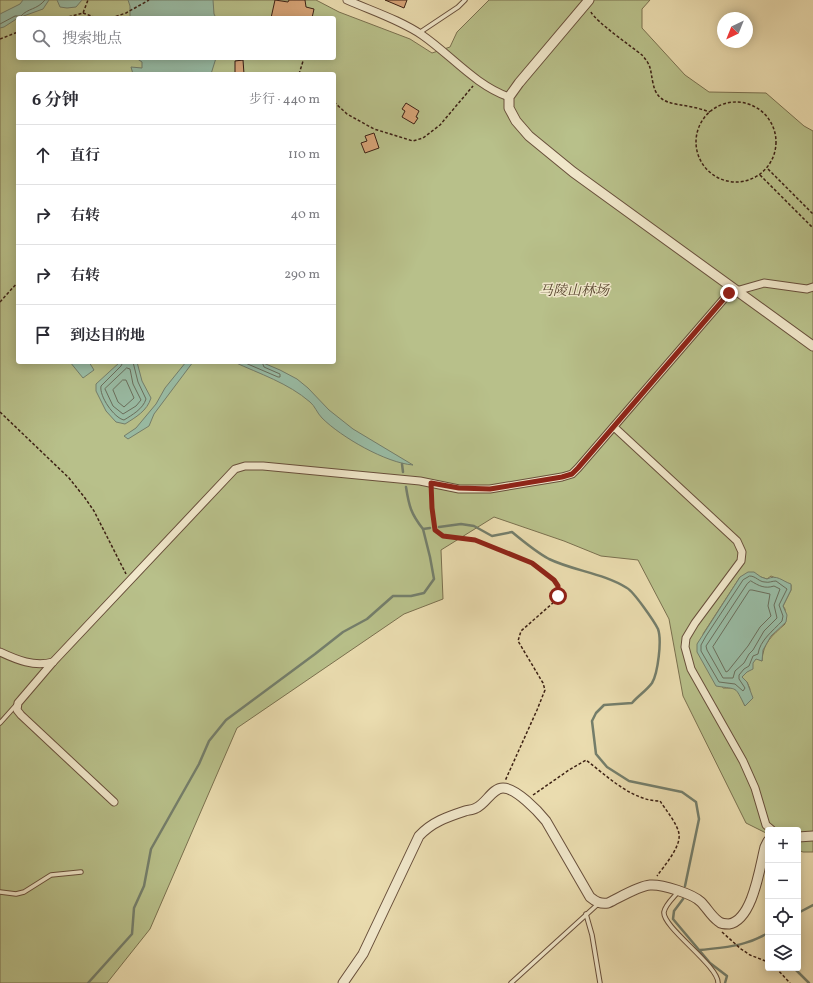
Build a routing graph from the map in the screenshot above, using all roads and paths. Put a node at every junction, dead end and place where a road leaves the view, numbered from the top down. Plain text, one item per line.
1 (88, 0) edge
2 (149, 0) edge
3 (347, 0) edge
4 (465, 0) edge
5 (589, 1) edge
6 (83, 12) junction
7 (70, 16) edge
8 (92, 16) edge
9 (117, 16) edge
10 (16, 33) edge
11 (419, 33) junction
12 (0, 39) edge
13 (303, 60) edge
14 (300, 72) edge
15 (478, 80) junction
16 (509, 97) junction
17 (336, 104) edge
18 (710, 112) junction
19 (767, 168) junction
20 (760, 175) junction
21 (813, 214) edge
22 (813, 228) edge
23 (16, 284) edge
24 (813, 287) edge
25 (736, 291) junction
26 (0, 302) edge
27 (813, 346) edge
28 (0, 412) edge
29 (614, 427) junction
30 (431, 483) junction
31 (130, 581) junction
32 (0, 652) edge
33 (53, 662) junction
34 (18, 703) junction
35 (0, 723) edge
36 (502, 788) junction
37 (526, 800) junction
38 (114, 802) dead end
39 (768, 827) edge
40 (813, 836) edge
41 (801, 837) edge
42 (765, 846) edge
43 (81, 872) dead end
44 (653, 885) junction
45 (0, 892) edge
46 (678, 892) junction
47 (599, 903) junction
48 (586, 914) junction
49 (733, 942) dead end
50 (765, 961) edge
51 (779, 971) edge
52 (343, 983) edge
53 (511, 983) edge
54 (600, 983) edge
55 (718, 983) edge
56 (790, 983) edge

1 - 6 path
2 - 9 path
3 - 11 street
4 - 11 lane
5 - 16 street
5 - 18 path
6 - 7 path
6 - 8 path
10 - 12 path
11 - 15 street
13 - 14 path
15 - 16 street
15 - 17 path
16 - 25 street
18 - 19 path
18 - 20 path
19 - 20 path
19 - 21 path
20 - 22 path
23 - 26 path
24 - 25 street
25 - 27 street
25 - 29 street
28 - 31 path
29 - 30 street
29 - 39 street
30 - 31 street
30 - 36 path
31 - 33 street
32 - 33 street
33 - 34 street
34 - 35 lane
34 - 38 street
36 - 37 street
36 - 52 street
37 - 44 path
37 - 47 street
40 - 41 street
42 - 46 street
43 - 45 lane
44 - 46 street
44 - 47 street
46 - 55 lane
47 - 48 lane
48 - 53 lane
48 - 54 lane
49 - 50 path
51 - 56 path

